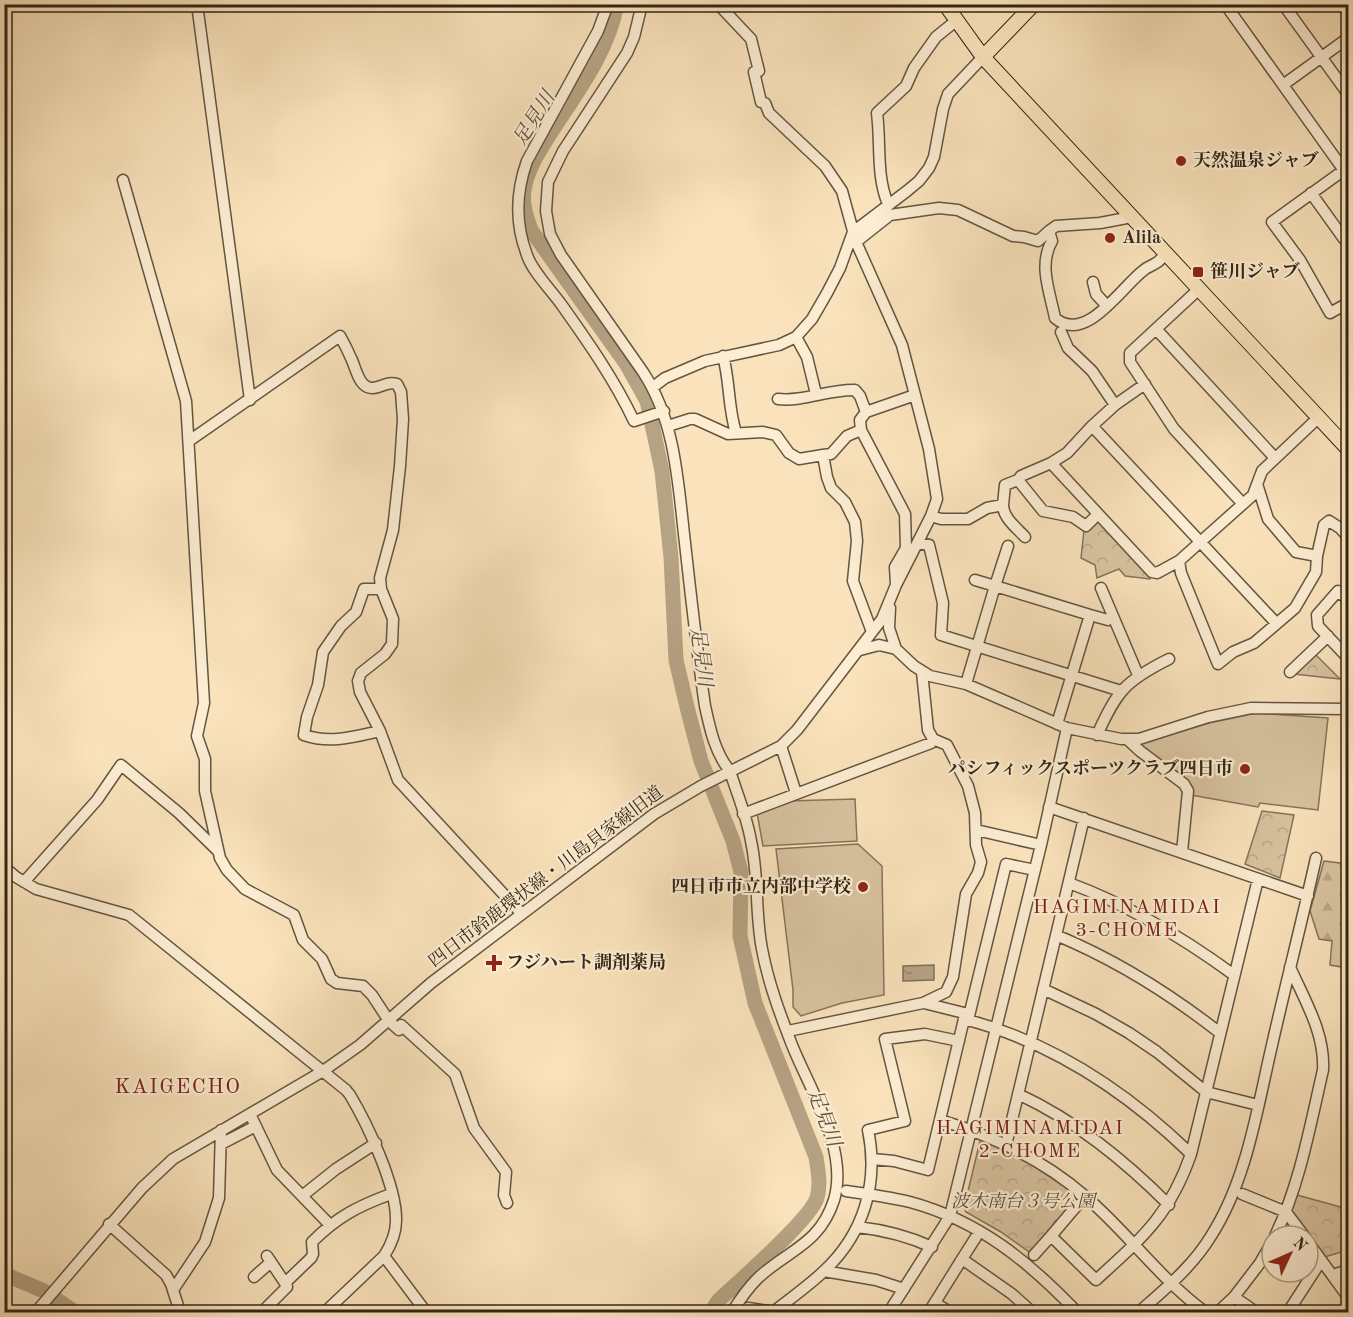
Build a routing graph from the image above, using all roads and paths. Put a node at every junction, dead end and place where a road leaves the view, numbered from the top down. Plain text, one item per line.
1 (197, 4) edge
2 (608, 4) edge
3 (642, 4) edge
4 (718, 4) edge
5 (945, 4) edge
6 (1034, 4) edge
7 (1225, 4) edge
8 (1283, 4) edge
9 (1342, 4) edge
10 (1348, 14) edge
11 (957, 20) junction
12 (1348, 38) edge
13 (983, 57) junction
14 (1322, 58) junction
15 (1283, 85) junction
16 (1348, 94) edge
17 (1346, 173) edge
18 (123, 180) dead end
19 (1311, 194) junction
20 (888, 204) junction
21 (1132, 217) junction
22 (1049, 231) junction
23 (855, 237) junction
24 (1347, 241) edge
25 (1166, 254) junction
26 (1093, 282) dead end
27 (1199, 289) junction
28 (1348, 303) edge
29 (1107, 306) junction
30 (1156, 329) junction
31 (1061, 332) dead end
32 (796, 337) junction
33 (723, 356) junction
34 (1145, 384) junction
35 (653, 387) junction
36 (816, 394) junction
37 (915, 395) junction
38 (778, 399) dead end
39 (250, 400) junction
40 (1115, 405) junction
41 (663, 411) junction
42 (866, 412) junction
43 (1319, 417) junction
44 (668, 426) junction
45 (1092, 426) junction
46 (861, 430) junction
47 (736, 433) junction
48 (189, 441) junction
49 (1348, 449) edge
50 (823, 456) junction
51 (1275, 458) junction
52 (1051, 463) junction
53 (1018, 480) junction
54 (1257, 484) junction
55 (1243, 504) junction
56 (1003, 505) junction
57 (1098, 514) junction
58 (931, 516) junction
59 (1025, 537) dead end
60 (1348, 537) edge
61 (1202, 542) junction
62 (1008, 546) dead end
63 (913, 548) junction
64 (1317, 556) junction
65 (1179, 561) junction
66 (975, 580) dead end
67 (995, 586) junction
68 (1101, 588) dead end
69 (381, 589) junction
70 (891, 599) junction
71 (1348, 600) edge
72 (1090, 615) junction
73 (1108, 620) dead end
74 (1276, 623) junction
75 (872, 632) junction
76 (1328, 636) junction
77 (978, 646) junction
78 (896, 649) junction
79 (856, 651) junction
80 (1348, 658) edge
81 (1169, 659) dead end
82 (922, 672) junction
83 (1290, 672) dead end
84 (1072, 675) junction
85 (1138, 675) junction
86 (966, 684) junction
87 (1121, 691) junction
88 (1348, 709) edge
89 (1062, 726) junction
90 (380, 731) junction
91 (1097, 735) junction
92 (933, 739) junction
93 (1128, 740) junction
94 (781, 746) junction
95 (729, 772) junction
96 (796, 793) junction
97 (1049, 807) junction
98 (743, 814) junction
99 (1084, 818) junction
100 (976, 830) junction
101 (1041, 845) junction
102 (218, 850) junction
103 (1182, 852) junction
104 (1316, 858) dead end
105 (4, 867) edge
106 (1035, 870) junction
107 (1258, 879) junction
108 (24, 882) junction
109 (1069, 883) junction
110 (1308, 896) junction
111 (521, 914) junction
112 (1056, 936) junction
113 (1290, 967) junction
114 (1234, 975) junction
115 (1043, 989) junction
116 (923, 1003) junction
117 (966, 1017) junction
118 (388, 1021) junction
119 (995, 1029) junction
120 (788, 1032) junction
121 (1220, 1033) junction
122 (959, 1041) junction
123 (1030, 1042) junction
124 (323, 1071) junction
125 (1206, 1092) junction
126 (1018, 1094) junction
127 (1258, 1105) junction
128 (250, 1114) junction
129 (940, 1120) junction
130 (256, 1126) junction
131 (221, 1130) junction
132 (971, 1130) junction
133 (375, 1143) junction
134 (220, 1144) junction
135 (1006, 1145) junction
136 (1191, 1154) junction
137 (872, 1159) junction
138 (846, 1191) dead end
139 (391, 1194) junction
140 (1242, 1194) dead end
141 (870, 1195) junction
142 (302, 1196) junction
143 (1085, 1196) junction
144 (507, 1203) dead end
145 (1168, 1205) junction
146 (1286, 1212) junction
147 (950, 1216) junction
148 (329, 1224) junction
149 (1280, 1224) edge
150 (1295, 1224) edge
151 (107, 1227) junction
152 (858, 1227) junction
153 (1051, 1236) junction
154 (976, 1237) dead end
155 (1134, 1245) junction
156 (932, 1246) junction
157 (1034, 1255) dead end
158 (384, 1256) junction
159 (1320, 1258) edge
160 (962, 1259) junction
161 (1322, 1261) junction
162 (1260, 1262) edge
163 (1348, 1270) edge
164 (824, 1271) junction
165 (1332, 1275) junction
166 (254, 1277) dead end
167 (286, 1282) junction
168 (1170, 1284) junction
169 (904, 1289) junction
170 (173, 1290) junction
171 (1234, 1297) junction
172 (1348, 1297) edge
173 (748, 1308) dead end
174 (932, 1308) edge
175 (1192, 1309) edge
176 (36, 1312) edge
177 (180, 1312) edge
178 (267, 1312) edge
179 (325, 1312) edge
180 (426, 1312) edge
181 (732, 1312) edge
182 (775, 1312) edge
183 (889, 1312) edge
184 (950, 1312) edge
185 (1032, 1312) edge
186 (1077, 1312) edge
187 (1139, 1312) edge
188 (1205, 1312) edge
189 (1218, 1312) edge
190 (1256, 1312) edge
191 (1288, 1312) edge

1 - 39 street
2 - 41 street
3 - 35 street
4 - 23 street
5 - 11 main road
6 - 13 main road
7 - 15 street
8 - 14 street
9 - 10 street
11 - 13 main road
11 - 20 street
12 - 14 street
13 - 20 street
13 - 21 main road
14 - 15 street
14 - 16 street
15 - 17 street
17 - 19 street
18 - 48 street
19 - 24 street
19 - 28 street
20 - 23 street
21 - 22 street
21 - 25 main road
22 - 23 street
22 - 29 street
23 - 32 street
23 - 37 street
25 - 27 main road
25 - 29 street
26 - 29 street
27 - 30 street
27 - 43 main road
30 - 34 street
30 - 51 street
31 - 40 street
32 - 33 street
32 - 36 street
33 - 35 street
33 - 47 street
34 - 40 street
34 - 55 street
35 - 41 street
36 - 38 street
36 - 42 street
37 - 42 street
37 - 58 street
39 - 48 street
39 - 69 street
40 - 45 street
41 - 44 street
42 - 46 street
43 - 49 main road
43 - 51 street
44 - 47 street
44 - 95 street
45 - 52 street
45 - 61 street
46 - 50 street
46 - 63 street
47 - 50 street
48 - 102 street
50 - 75 street
51 - 54 street
52 - 53 street
52 - 57 street
53 - 56 street
53 - 57 street
54 - 55 street
54 - 64 street
55 - 61 street
56 - 58 street
56 - 59 street
57 - 65 street
58 - 63 street
60 - 64 street
61 - 65 street
61 - 74 street
62 - 67 street
63 - 70 street, 四日市鈴鹿環状線・川島貝家線旧道
63 - 77 street
64 - 74 street
65 - 74 street
66 - 67 street
67 - 72 street
67 - 77 street
68 - 85 street
69 - 90 street
69 - 90 street
70 - 75 street, 四日市鈴鹿環状線・川島貝家線旧道
70 - 78 street
71 - 76 street
72 - 73 street
72 - 84 street
75 - 79 street, 四日市鈴鹿環状線・川島貝家線旧道
76 - 80 street
76 - 83 street
77 - 84 street
77 - 86 street
78 - 79 street
78 - 82 street
79 - 94 street, 四日市鈴鹿環状線・川島貝家線旧道
81 - 85 street
82 - 86 street
82 - 92 street
84 - 87 street
84 - 89 street
85 - 87 street
86 - 89 street
87 - 91 street
88 - 93 street
89 - 91 street
89 - 97 street
90 - 111 street
91 - 93 street
92 - 96 street
92 - 100 street
93 - 103 street
94 - 95 street, 四日市鈴鹿環状線・川島貝家線旧道
94 - 96 street
95 - 98 street
95 - 111 street, 四日市鈴鹿環状線・川島貝家線旧道
96 - 98 street
97 - 99 street
97 - 101 street
98 - 120 street
99 - 103 street
99 - 109 street
100 - 101 street
100 - 116 street
101 - 106 street
102 - 108 street
102 - 118 street
103 - 107 street
104 - 110 street
105 - 108 street
106 - 117 street
106 - 119 street
107 - 110 street
107 - 114 street
108 - 124 street
109 - 112 street
109 - 114 street
110 - 113 street
111 - 118 street, 四日市鈴鹿環状線・川島貝家線旧道
112 - 115 street
112 - 121 street
113 - 127 street
113 - 146 street
114 - 121 street
115 - 123 street
115 - 125 street
116 - 117 street
116 - 120 street
117 - 119 street
117 - 122 street
118 - 124 street, 四日市鈴鹿環状線・川島貝家線旧道
118 - 144 street
119 - 123 street
119 - 132 street
120 - 181 street
121 - 125 street
122 - 129 street
122 - 137 street
123 - 126 street
123 - 136 street
124 - 128 street, 四日市鈴鹿環状線・川島貝家線旧道
124 - 133 street
125 - 127 street
125 - 136 street
126 - 135 street
126 - 145 street
127 - 168 street
128 - 130 street
128 - 131 street, 四日市鈴鹿環状線・川島貝家線旧道
129 - 132 street
129 - 137 street
130 - 134 street
130 - 142 street
131 - 134 street
131 - 151 street, 四日市鈴鹿環状線・川島貝家線旧道
132 - 135 street
132 - 147 street
133 - 139 street
133 - 142 street
134 - 170 street
135 - 143 street
136 - 145 street
137 - 141 street
138 - 141 street
139 - 148 street
139 - 158 street
140 - 146 street
141 - 147 street
141 - 152 street
142 - 148 street
143 - 153 street
143 - 155 street
145 - 155 street
146 - 149 street
146 - 150 street
147 - 156 street
147 - 186 street
148 - 167 street
151 - 170 street
151 - 176 street, 四日市鈴鹿環状線・川島貝家線旧道
152 - 156 street
152 - 164 street
153 - 155 street
153 - 157 street
154 - 160 street
155 - 168 street
156 - 169 street
158 - 179 street
158 - 180 street
159 - 161 street
160 - 174 street
160 - 185 street
161 - 165 street
161 - 191 street
162 - 171 street
163 - 165 street
164 - 169 street
164 - 182 street
165 - 172 street
166 - 167 street
167 - 178 street
168 - 175 street
168 - 187 street
169 - 183 street
170 - 177 street
171 - 189 street
171 - 190 street
173 - 182 street
174 - 184 street
175 - 188 street

